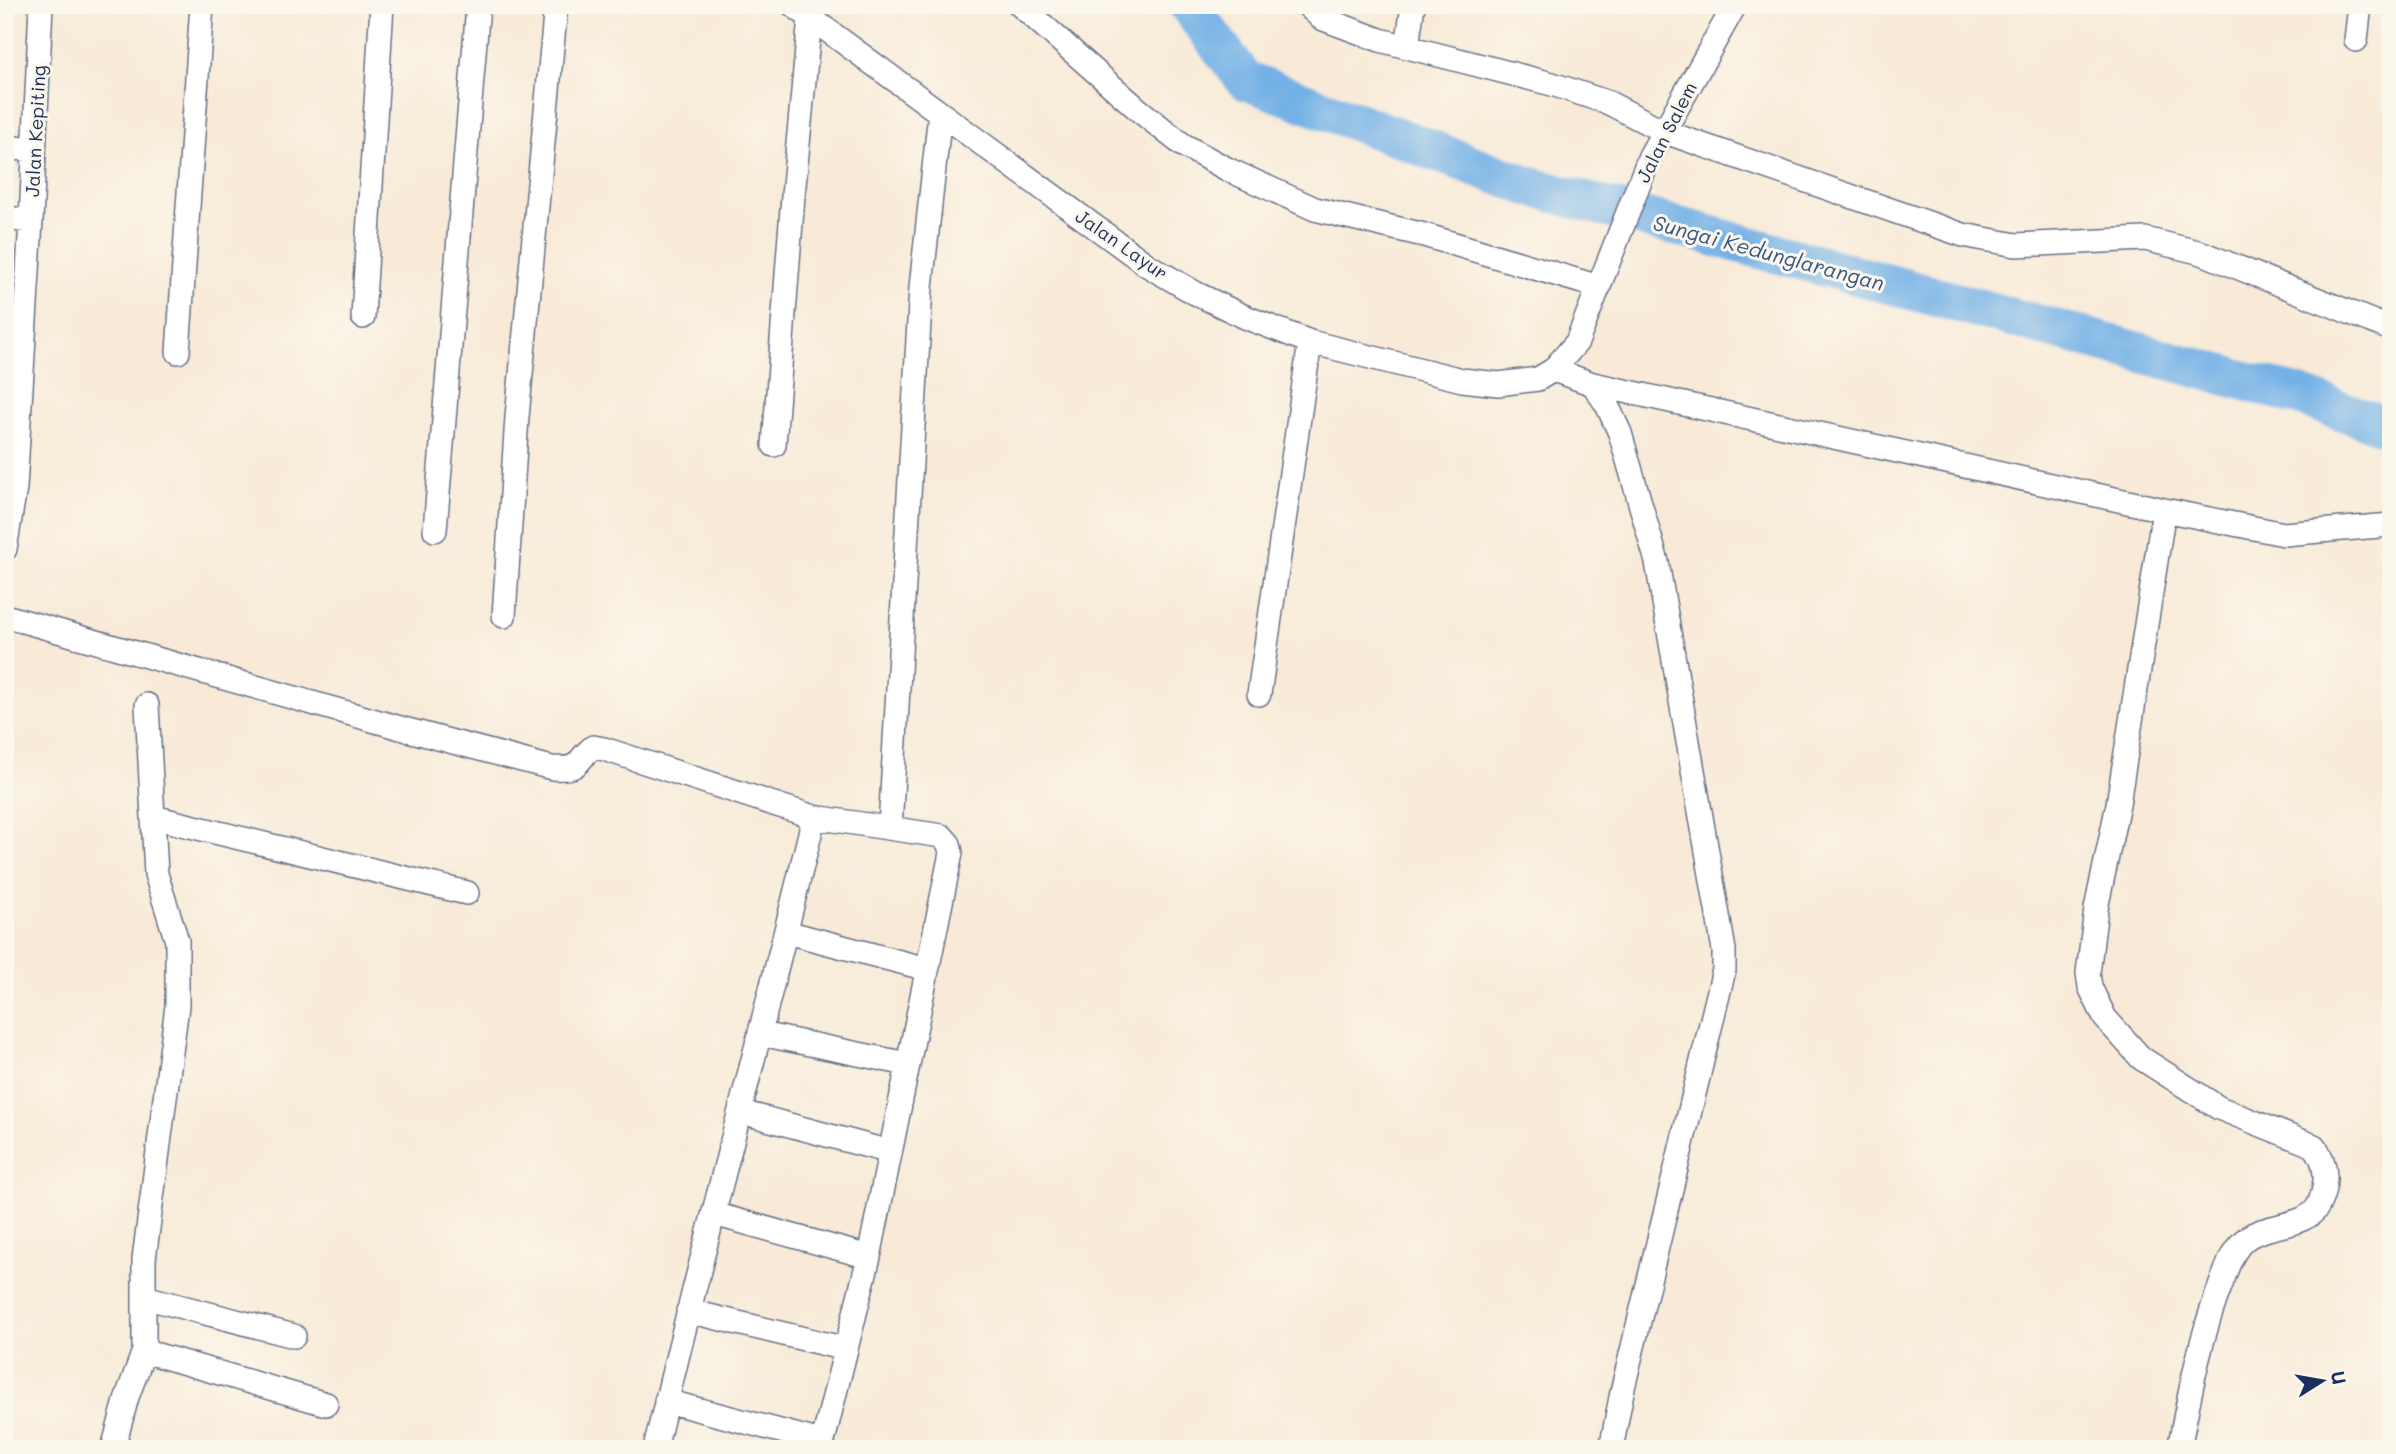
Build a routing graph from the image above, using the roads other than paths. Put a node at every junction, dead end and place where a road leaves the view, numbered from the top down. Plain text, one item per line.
1 (41, 5) edge
2 (202, 5) edge
3 (382, 5) edge
4 (478, 5) edge
5 (556, 5) edge
6 (1020, 5) edge
7 (1307, 5) edge
8 (1413, 5) edge
9 (1735, 5) edge
10 (2360, 5) edge
11 (802, 12) edge
12 (2356, 40) dead end
13 (1407, 47) junction
14 (940, 113) junction
15 (1665, 132) junction
16 (5, 147) edge
17 (33, 150) junction
18 (5, 218) edge
19 (31, 221) junction
20 (1599, 287) junction
21 (363, 317) dead end
22 (2391, 329) edge
23 (14, 330) edge
24 (1310, 342) junction
25 (178, 352) dead end
26 (1553, 370) junction
27 (1593, 384) junction
28 (774, 445) dead end
29 (2164, 510) junction
30 (2391, 525) edge
31 (435, 530) dead end
32 (5, 549) edge
33 (5, 616) edge
34 (504, 616) dead end
35 (1259, 694) dead end
36 (147, 705) dead end
37 (153, 817) junction
38 (814, 817) junction
39 (890, 828) junction
40 (467, 893) dead end
41 (786, 932) junction
42 (927, 969) junction
43 (761, 1034) junction
44 (907, 1064) junction
45 (741, 1112) junction
46 (890, 1152) junction
47 (715, 1214) junction
48 (869, 1257) junction
49 (144, 1297) junction
50 (688, 1311) junction
51 (294, 1336) dead end
52 (846, 1349) junction
53 (144, 1351) junction
54 (666, 1401) junction
55 (326, 1404) dead end
56 (822, 1445) edge
57 (113, 1449) edge
58 (655, 1449) edge
59 (1611, 1449) edge
60 (2179, 1449) edge

1 - 17 street, Jalan Kepiting
2 - 25 street
3 - 21 street
4 - 31 street
5 - 34 street
6 - 20 street
7 - 13 street
8 - 13 street
9 - 15 street, Jalan Salem
10 - 12 street
11 - 14 street, Jalan Layur
11 - 28 street
13 - 15 street
14 - 24 street, Jalan Layur
14 - 39 street
15 - 20 street, Jalan Salem
15 - 22 street
16 - 17 street
17 - 19 street, Jalan Kepiting
18 - 19 street
19 - 23 street, Jalan Kepiting
20 - 26 street, Jalan Salem
23 - 32 street, Jalan Kepiting
24 - 26 street, Jalan Layur
24 - 35 street
26 - 27 street
27 - 29 street
27 - 59 street
29 - 30 street
29 - 60 street
33 - 38 street
36 - 37 street
37 - 40 street
37 - 49 street
38 - 39 street
38 - 41 street
39 - 42 street
41 - 42 street
41 - 43 street
42 - 44 street
43 - 44 street
43 - 45 street
44 - 46 street
45 - 46 street
45 - 47 street
46 - 48 street
47 - 48 street
47 - 50 street
48 - 52 street
49 - 51 street
49 - 53 street
50 - 52 street
50 - 54 street
52 - 56 street
53 - 55 street
53 - 57 street
54 - 56 street
54 - 58 street

